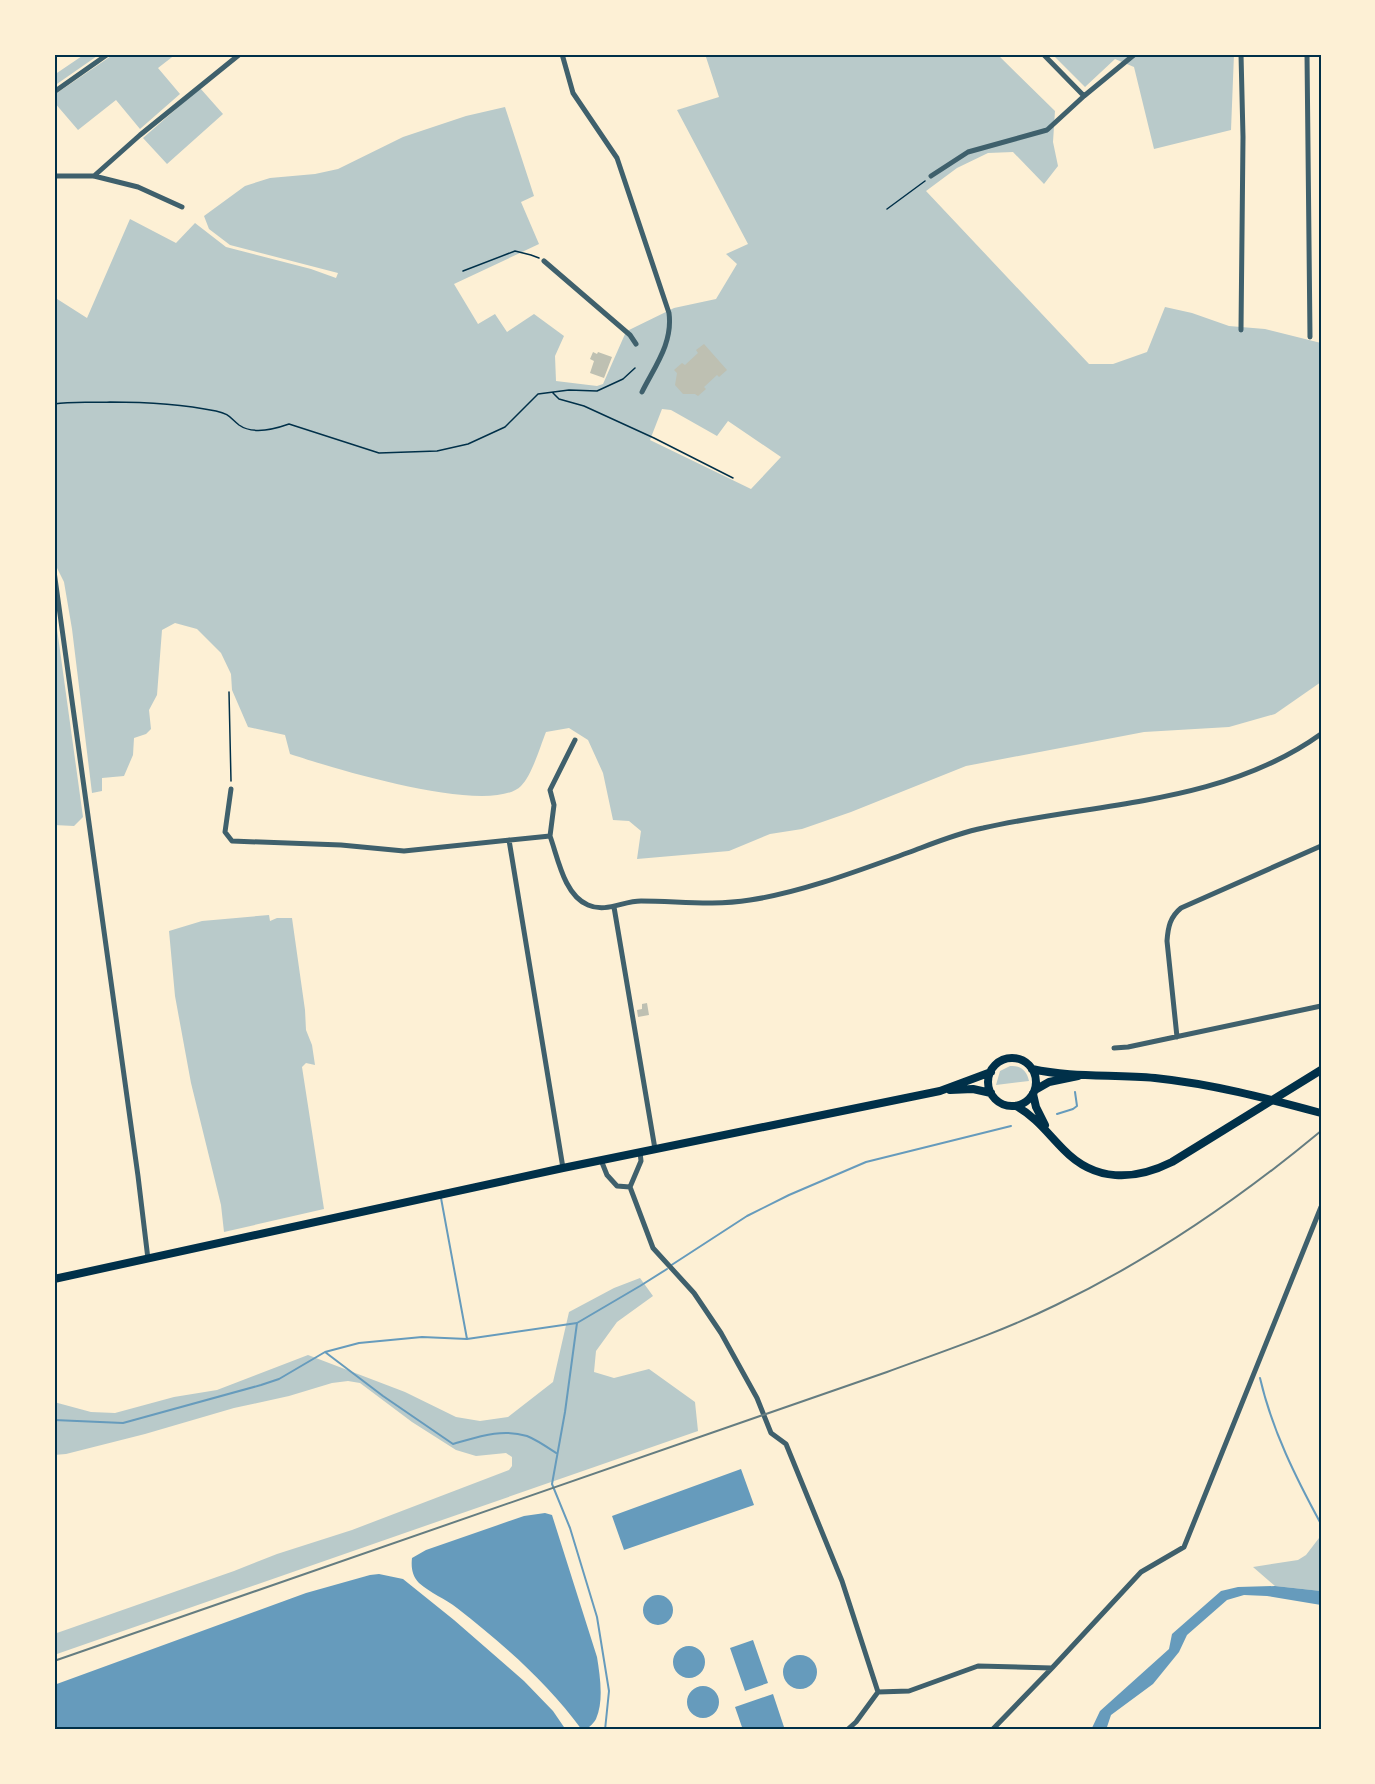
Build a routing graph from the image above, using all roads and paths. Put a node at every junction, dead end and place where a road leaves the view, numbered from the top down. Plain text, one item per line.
1 (108, 54) edge
2 (240, 54) edge
3 (562, 54) edge
4 (1043, 54) edge
5 (1135, 54) edge
6 (1241, 54) edge
7 (1307, 54) edge
8 (54, 92) edge
9 (1084, 96) junction
10 (54, 176) edge
11 (94, 176) junction
12 (931, 176) joint
13 (182, 207) dead end
14 (887, 209) dead end
15 (544, 261) joint
16 (463, 271) dead end
17 (1241, 330) dead end
18 (1310, 337) dead end
19 (636, 344) dead end
20 (635, 368) dead end
21 (642, 392) dead end
22 (553, 393) junction
23 (54, 404) edge
24 (733, 478) dead end
25 (54, 571) edge
26 (229, 692) dead end
27 (1321, 734) edge
28 (575, 740) dead end
29 (231, 789) joint
30 (550, 836) junction
31 (509, 840) junction
32 (1321, 846) edge
33 (614, 907) junction
34 (1321, 1006) edge
35 (1176, 1037) junction
36 (1114, 1048) dead end
37 (1032, 1068) junction
38 (1321, 1070) edge
39 (991, 1072) junction
40 (1078, 1076) junction
41 (940, 1091) junction
42 (1034, 1092) junction
43 (991, 1093) junction
44 (1016, 1106) junction
45 (1321, 1113) edge
46 (1047, 1129) junction
47 (655, 1149) junction
48 (640, 1152) junction
49 (601, 1160) junction
50 (563, 1168) junction
51 (630, 1187) junction
52 (1321, 1207) edge
53 (148, 1260) junction
54 (54, 1279) edge
55 (1052, 1668) junction
56 (878, 1692) junction
57 (847, 1730) edge
58 (992, 1730) edge

1 - 8 street
2 - 11 street
3 - 21 street
4 - 9 street
5 - 9 street
6 - 17 street
7 - 18 street
9 - 12 street
10 - 11 street
11 - 13 street
12 - 14 path
15 - 16 path
15 - 19 street
20 - 22 path
22 - 23 path
22 - 24 path
25 - 53 street
26 - 29 path
27 - 33 street
28 - 30 street
29 - 31 street
30 - 31 street
30 - 33 street
31 - 50 street
32 - 35 street
33 - 47 street
34 - 35 street
35 - 36 street
37 - 39 main road
37 - 40 main road
37 - 42 main road
38 - 46 main road
39 - 41 main road
39 - 43 main road
40 - 42 main road
40 - 45 main road
41 - 43 main road
41 - 47 main road
42 - 44 main road
42 - 46 main road
43 - 44 main road
44 - 46 main road
47 - 48 main road
48 - 49 main road
48 - 51 street
49 - 50 main road
49 - 51 street
50 - 53 main road
51 - 56 street
52 - 55 street
53 - 54 main road
55 - 56 street
55 - 58 street
56 - 57 street

